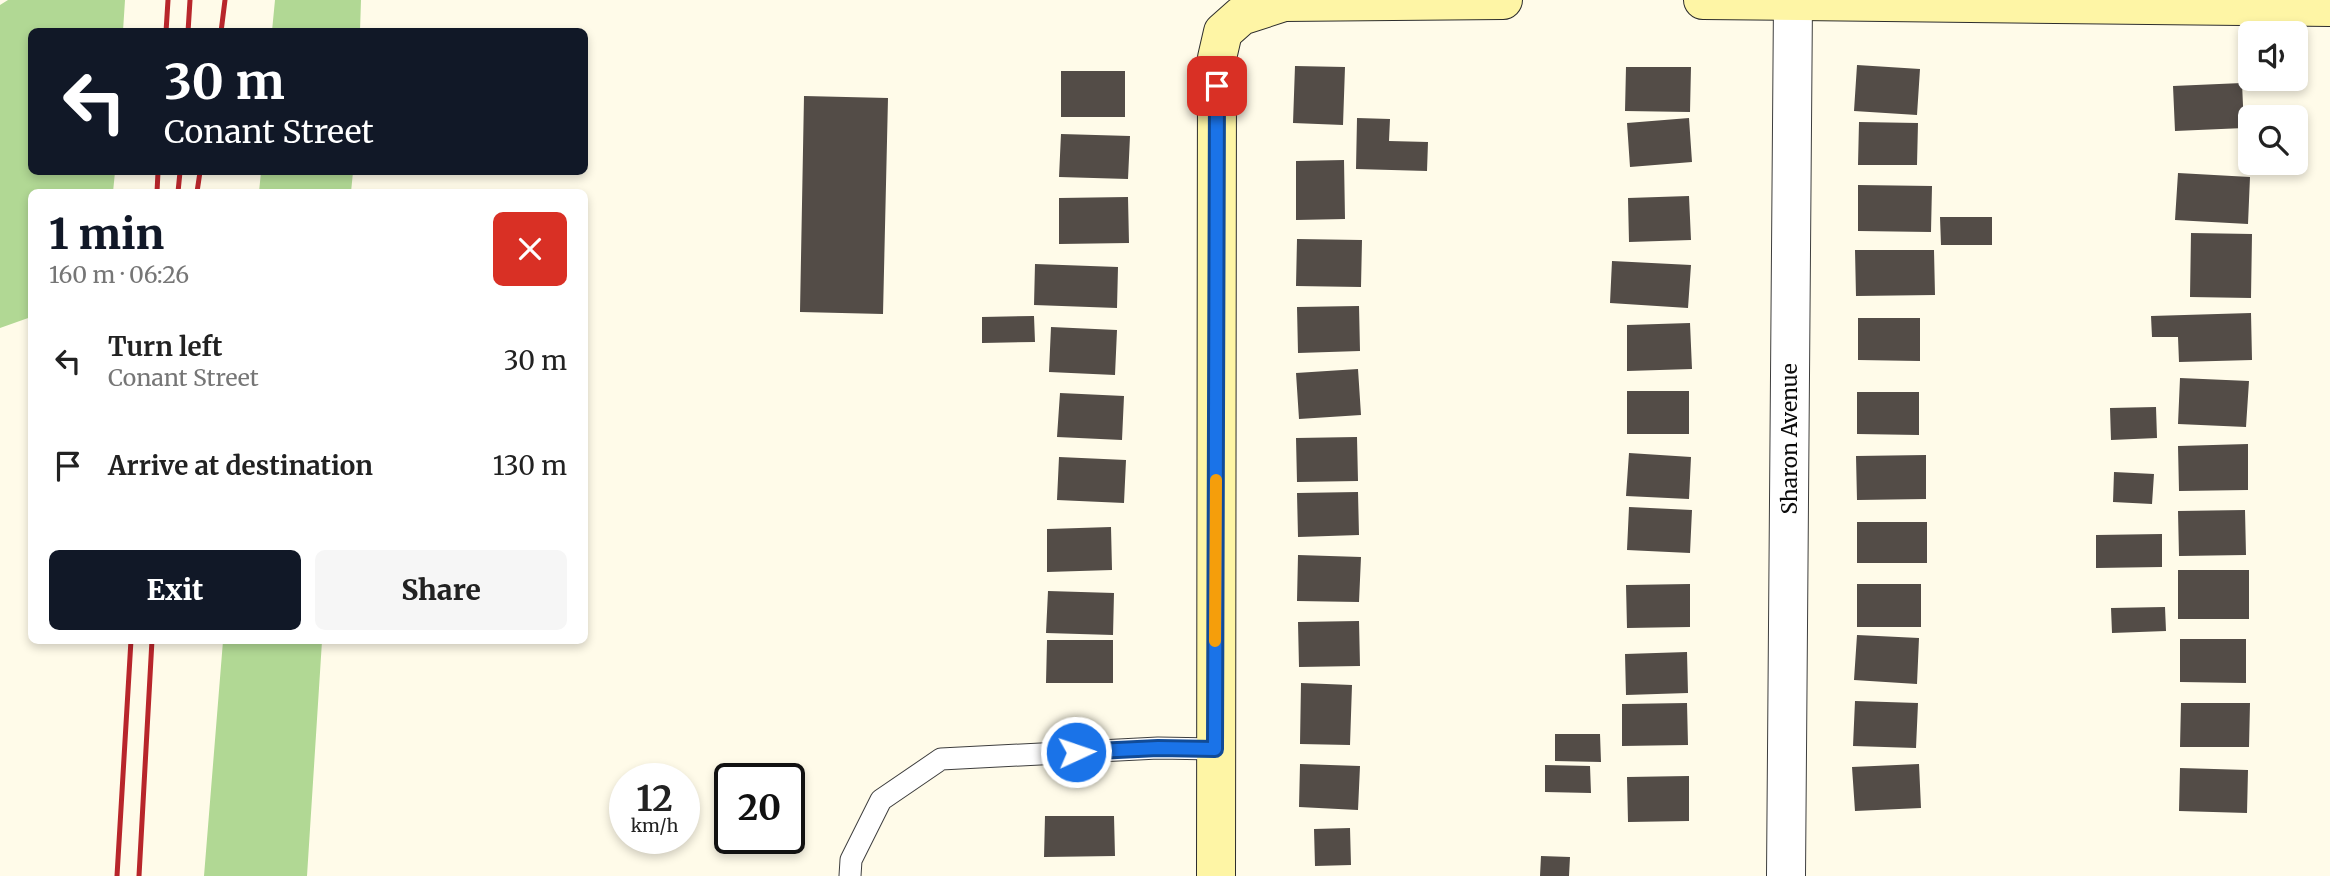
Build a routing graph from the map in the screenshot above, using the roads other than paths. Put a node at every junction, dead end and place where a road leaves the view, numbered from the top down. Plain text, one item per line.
1 (1503, 0) edge
2 (1703, 0) edge
3 (1793, 1) edge
4 (2330, 7) edge
5 (1215, 749) junction
6 (850, 876) edge
7 (1216, 876) edge
8 (1786, 876) edge

1 - 5 street
2 - 3 street
3 - 4 street
3 - 8 street, Sharon Avenue
5 - 6 lane
5 - 7 street

